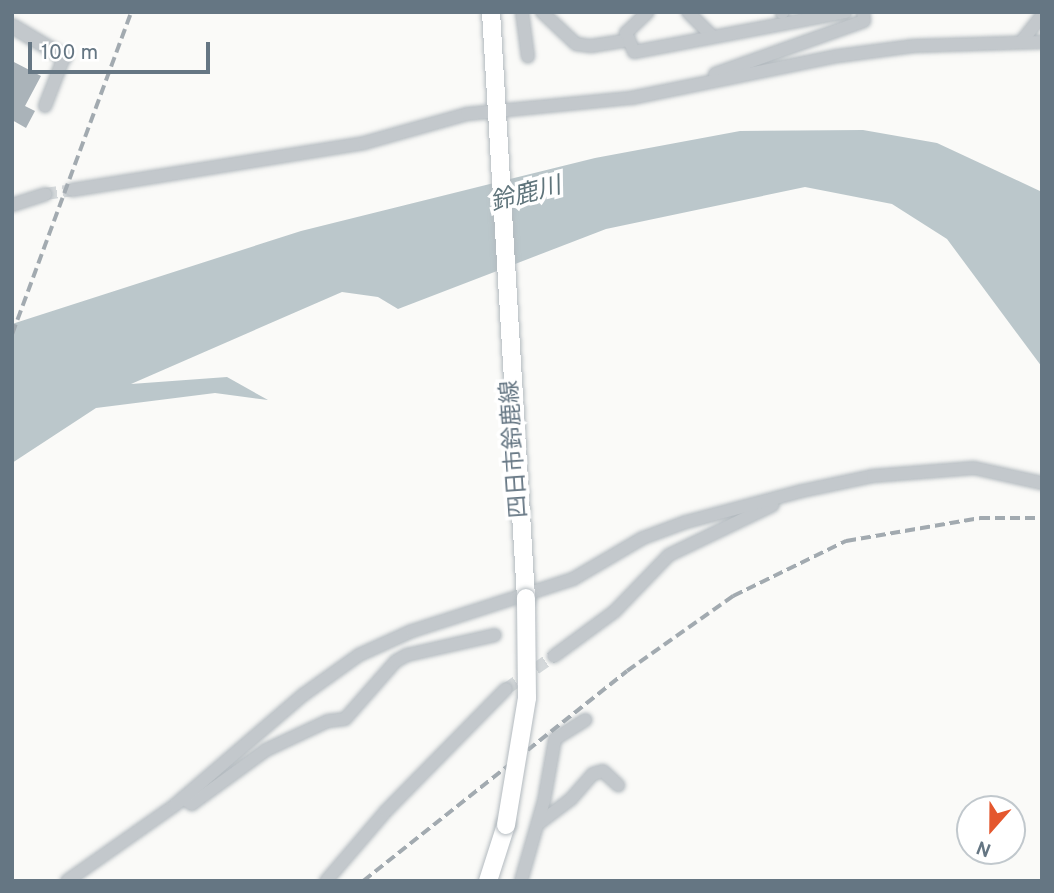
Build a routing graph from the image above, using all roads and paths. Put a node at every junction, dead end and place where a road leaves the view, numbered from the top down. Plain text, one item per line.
1 (491, 12) edge
2 (522, 12) edge
3 (542, 12) edge
4 (688, 12) edge
5 (845, 12) edge
6 (863, 12) edge
7 (641, 15) edge
8 (785, 15) edge
9 (1042, 15) edge
10 (12, 26) edge
11 (713, 37) junction
12 (629, 40) junction
13 (1023, 41) junction
14 (1042, 42) edge
15 (64, 57) joint
16 (527, 57) dead end
17 (675, 88) junction
18 (45, 106) dead end
19 (495, 115) junction
20 (72, 190) tunnel mouth
21 (45, 194) tunnel mouth
22 (12, 205) edge
23 (1042, 483) edge
24 (802, 491) junction
25 (526, 598) junction
26 (495, 635) dead end
27 (554, 656) tunnel mouth
28 (506, 689) tunnel mouth
29 (584, 720) dead end
30 (618, 785) dead end
31 (183, 798) junction
32 (538, 824) junction
33 (67, 881) edge
34 (326, 881) edge
35 (488, 881) edge
36 (521, 881) edge

1 - 19 main road, 四日市鈴鹿線
2 - 16 street
3 - 12 street
4 - 11 street
5 - 8 street
6 - 17 street
7 - 12 street
8 - 11 street
9 - 13 street
10 - 15 street
11 - 12 street
13 - 14 street
13 - 17 street
15 - 18 street
17 - 19 street
19 - 20 street
19 - 25 main road, 四日市鈴鹿線
21 - 22 street
23 - 24 street
24 - 25 street
24 - 27 street
25 - 31 street
25 - 35 main road, 四日市鈴鹿線, bridge
26 - 31 street
28 - 34 street
29 - 32 street
30 - 32 street
31 - 33 street
32 - 36 street

